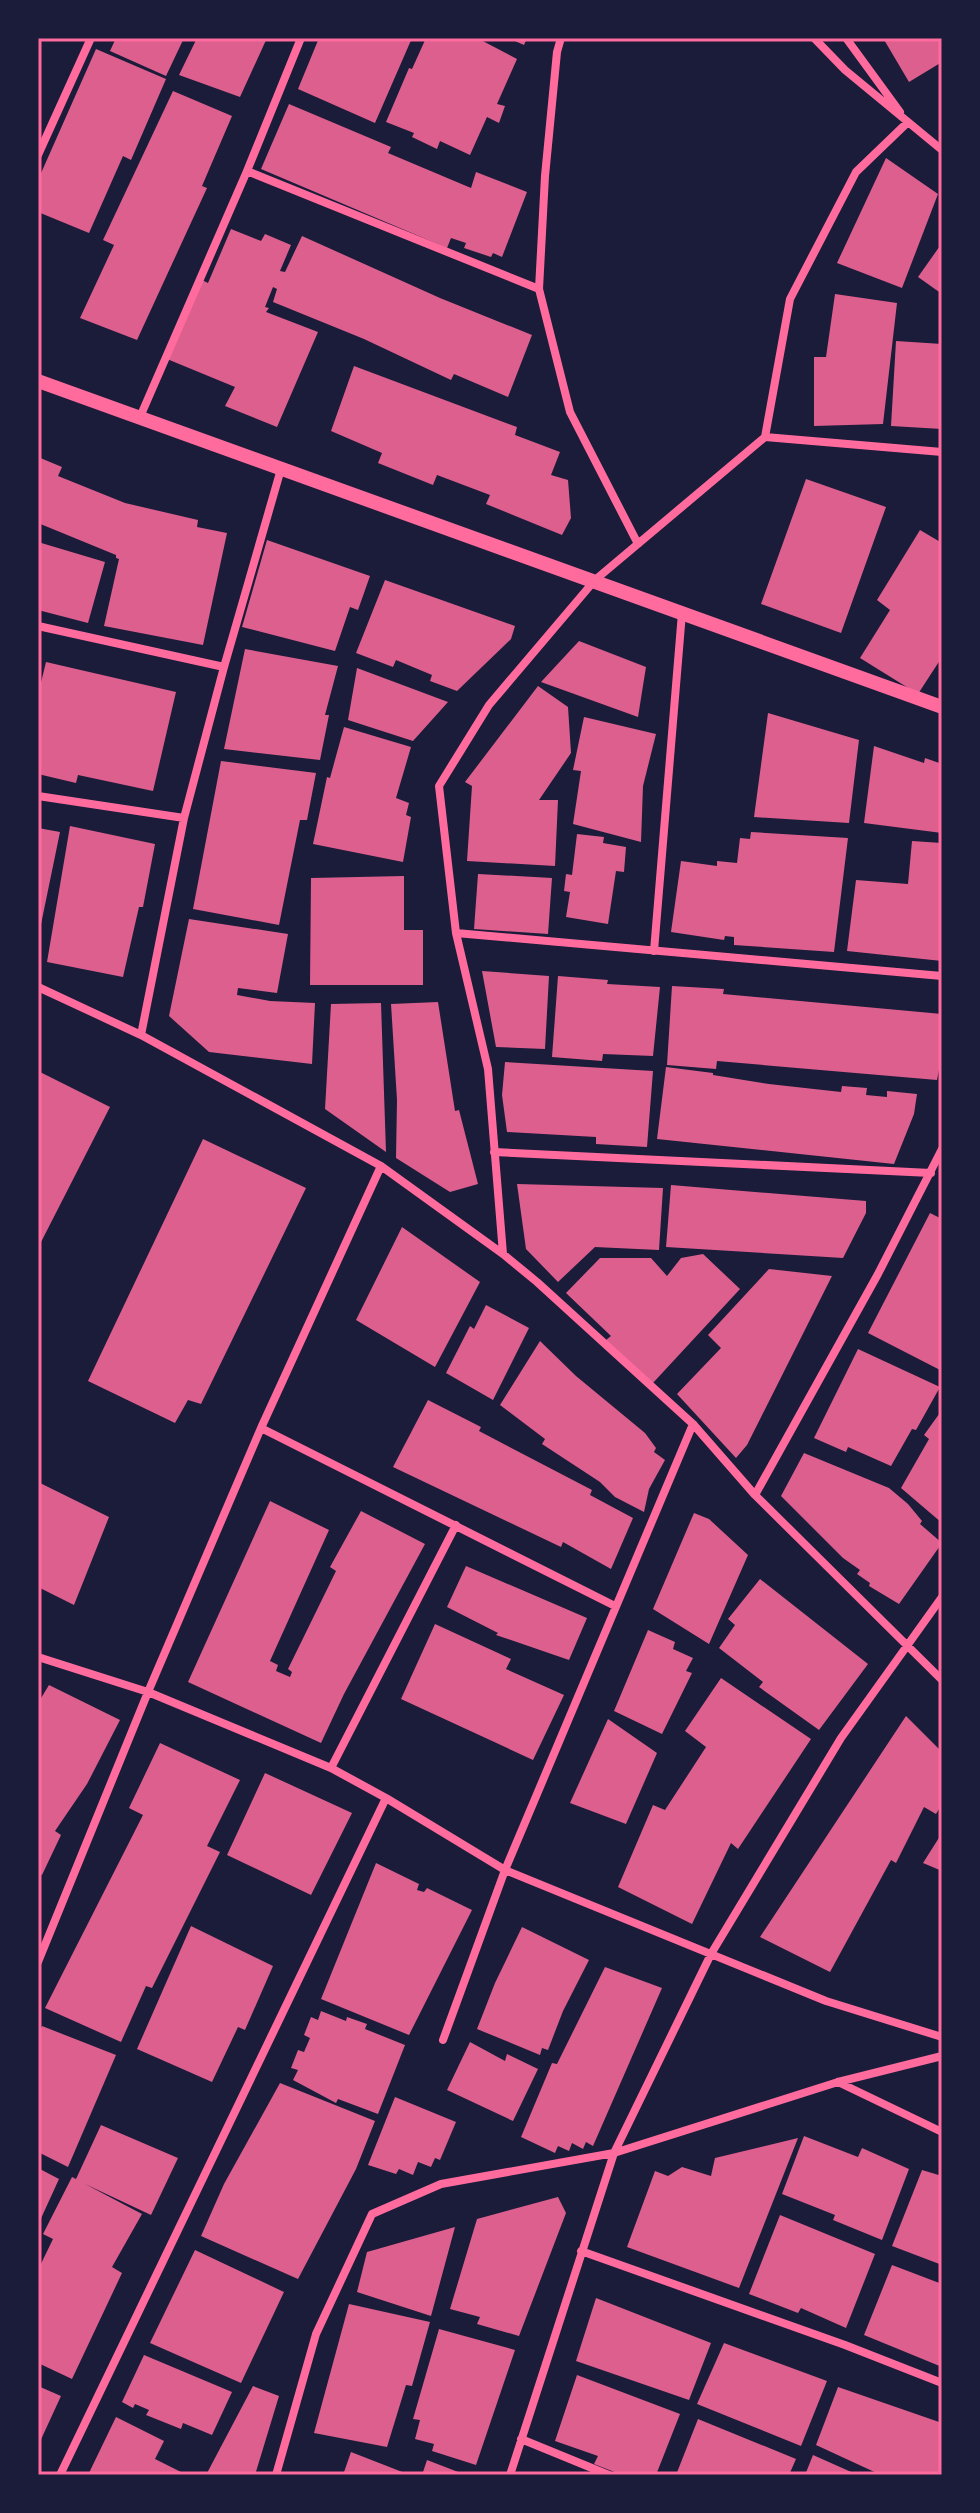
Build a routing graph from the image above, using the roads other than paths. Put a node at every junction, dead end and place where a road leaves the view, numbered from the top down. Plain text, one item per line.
1 (91, 38) edge
2 (301, 38) edge
3 (561, 38) edge
4 (814, 38) edge
5 (846, 38) edge
6 (908, 122) junction
7 (942, 150) edge
8 (38, 155) edge
9 (247, 171) junction
10 (539, 289) junction
11 (40, 380) edge
12 (140, 417) junction
13 (765, 437) junction
14 (942, 452) edge
15 (281, 469) junction
16 (638, 544) junction
17 (595, 580) junction
18 (682, 613) junction
19 (38, 626) edge
20 (224, 667) junction
21 (942, 707) edge
22 (38, 796) edge
23 (184, 818) junction
24 (456, 933) junction
25 (654, 951) junction
26 (942, 976) edge
27 (38, 987) edge
28 (141, 1035) junction
29 (942, 1149) edge
30 (494, 1152) junction
31 (381, 1166) junction
32 (931, 1173) junction
33 (503, 1254) junction
34 (693, 1424) junction
35 (261, 1428) junction
36 (755, 1495) junction
37 (456, 1525) junction
38 (942, 1597) edge
39 (615, 1606) junction
40 (908, 1645) junction
41 (38, 1657) edge
42 (942, 1680) edge
43 (148, 1692) junction
44 (331, 1768) junction
45 (386, 1798) junction
46 (505, 1870) junction
47 (711, 1954) junction
48 (38, 1962) edge
49 (942, 2037) edge
50 (443, 2040) dead end
51 (942, 2056) edge
52 (838, 2082) junction
53 (942, 2132) edge
54 (614, 2153) junction
55 (581, 2251) junction
56 (942, 2383) edge
57 (521, 2439) junction
58 (60, 2475) edge
59 (276, 2475) edge
60 (510, 2475) edge
61 (609, 2475) edge

1 - 8 street
2 - 9 street
3 - 10 street
4 - 6 street
5 - 6 street
6 - 7 street
6 - 13 street
9 - 10 street
9 - 12 street
10 - 16 street
11 - 12 street
12 - 15 street
13 - 14 street
13 - 16 street
15 - 17 street
15 - 20 street
16 - 17 street
17 - 18 street
17 - 24 street
18 - 21 street
18 - 25 street
19 - 20 street
20 - 23 street
22 - 23 street
23 - 28 street
24 - 25 street
24 - 30 street
25 - 26 street
27 - 28 street
28 - 31 street
29 - 32 street
30 - 32 street
30 - 33 street
31 - 33 street
31 - 35 street
32 - 36 street
33 - 34 street
34 - 36 street
34 - 39 street
35 - 37 street
35 - 43 street
36 - 40 street
37 - 39 street
37 - 44 street
38 - 40 street
39 - 46 street
40 - 42 street
40 - 47 street
41 - 43 street
43 - 44 street
43 - 48 street
44 - 45 street
45 - 46 street
45 - 58 street
46 - 47 street
46 - 50 street
47 - 49 street
47 - 54 street
51 - 52 street
52 - 53 street
52 - 54 street
54 - 55 street
54 - 59 street
55 - 56 street
55 - 57 street
57 - 60 street
57 - 61 street

